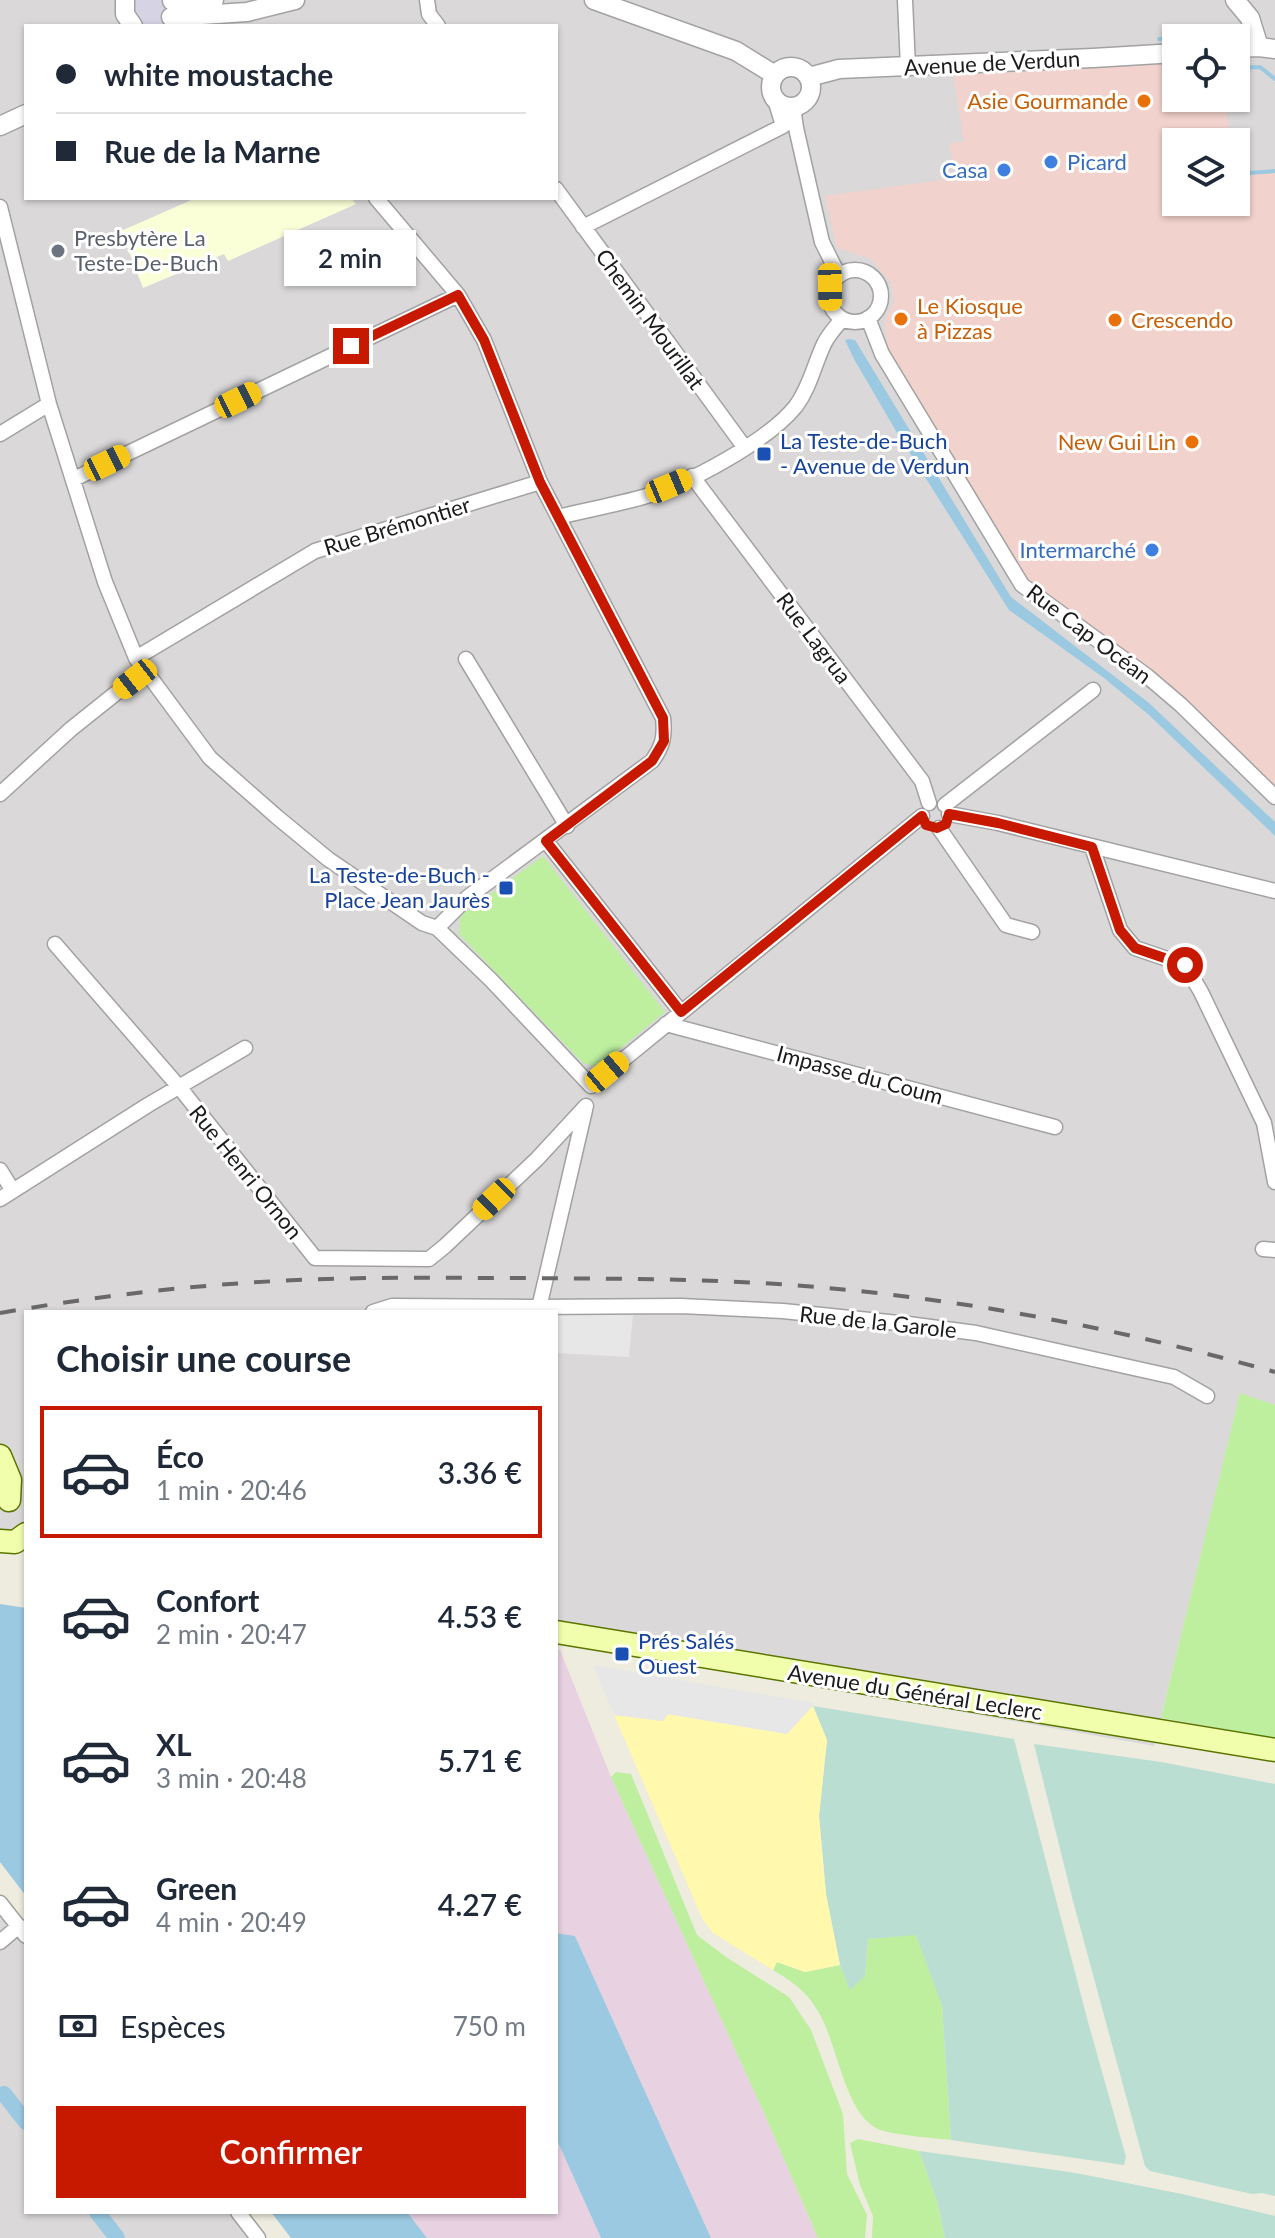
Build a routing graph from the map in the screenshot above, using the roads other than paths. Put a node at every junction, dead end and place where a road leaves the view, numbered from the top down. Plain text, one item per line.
1 (125, 0) edge
2 (214, 0) edge
3 (295, 0) edge
4 (427, 0) edge
5 (594, 0) edge
6 (905, 0) edge
7 (1235, 0) edge
8 (169, 11) edge
9 (253, 12) edge
10 (132, 24) edge
11 (436, 24) edge
12 (1267, 48) edge
13 (1162, 54) edge
14 (908, 67) junction
15 (775, 75) junction
16 (809, 77) junction
17 (784, 103) junction
18 (24, 115) edge
19 (0, 126) edge
20 (558, 192) edge
21 (378, 200) edge
22 (0, 207) edge
23 (583, 227) junction
24 (839, 276) junction
25 (458, 295) junction
26 (868, 318) junction
27 (842, 319) junction
28 (49, 404) junction
29 (0, 434) edge
30 (745, 448) junction
31 (692, 476) junction
32 (74, 479) junction
33 (540, 482) junction
34 (558, 517) junction
35 (466, 659) dead end
36 (140, 664) junction
37 (1093, 690) dead end
38 (0, 794) edge
39 (1275, 797) edge
40 (947, 809) junction
41 (925, 810) junction
42 (567, 826) junction
43 (939, 828) junction
44 (546, 841) junction
45 (1092, 847) junction
46 (1275, 891) edge
47 (437, 928) junction
48 (1032, 932) dead end
49 (55, 944) dead end
50 (681, 1012) junction
51 (666, 1024) junction
52 (245, 1048) dead end
53 (591, 1086) junction
54 (180, 1088) junction
55 (586, 1106) junction
56 (1055, 1127) dead end
57 (0, 1170) edge
58 (1275, 1182) edge
59 (6, 1195) edge
60 (379, 1310) edge
61 (538, 1310) edge
62 (1207, 1396) dead end
63 (1, 1458) edge
64 (12, 1503) edge
65 (24, 1535) edge
66 (0, 1541) edge
67 (558, 1632) edge
68 (1275, 1750) edge
69 (0, 1903) edge
70 (22, 1931) edge
71 (0, 1942) edge
72 (240, 2214) edge
73 (258, 2238) edge

1 - 10 street
2 - 8 street
3 - 9 street
4 - 11 street
5 - 15 street
6 - 14 street
7 - 12 street
8 - 9 street
13 - 14 street, Avenue de Verdun
14 - 16 street, Avenue de Verdun
15 - 16 street
15 - 17 street
16 - 17 street
17 - 23 street
17 - 24 street
18 - 19 street
20 - 23 street, Chemin Mourillat
21 - 25 street
22 - 28 street
23 - 30 street, Chemin Mourillat
24 - 26 street
24 - 27 street
25 - 32 street
25 - 33 street
26 - 27 street
26 - 39 street, Rue Cap Océan
27 - 30 street
28 - 29 street
28 - 32 street
30 - 31 street
31 - 34 street
31 - 41 street, Rue Lagrua
32 - 36 street
33 - 34 street
33 - 36 street, Rue Brémontier
34 - 42 street
35 - 42 street
36 - 38 street, Rue Brémontier
36 - 47 street
37 - 40 street
40 - 41 street
40 - 43 street
40 - 45 street
41 - 43 street
41 - 50 street
42 - 44 street
43 - 48 street
44 - 47 street
44 - 50 street
45 - 46 street
45 - 58 street
47 - 53 street
49 - 54 street
50 - 51 street
51 - 53 street
51 - 56 street, Impasse du Coum
52 - 54 street
53 - 55 street
54 - 55 street, Rue Henri Ornon
54 - 59 street
55 - 61 street
57 - 59 street
60 - 61 street, Rue de la Garole
61 - 62 street, Rue de la Garole
63 - 64 main road
65 - 66 main road
67 - 68 main road, Avenue du Général Leclerc
69 - 70 street
70 - 71 street
72 - 73 street

